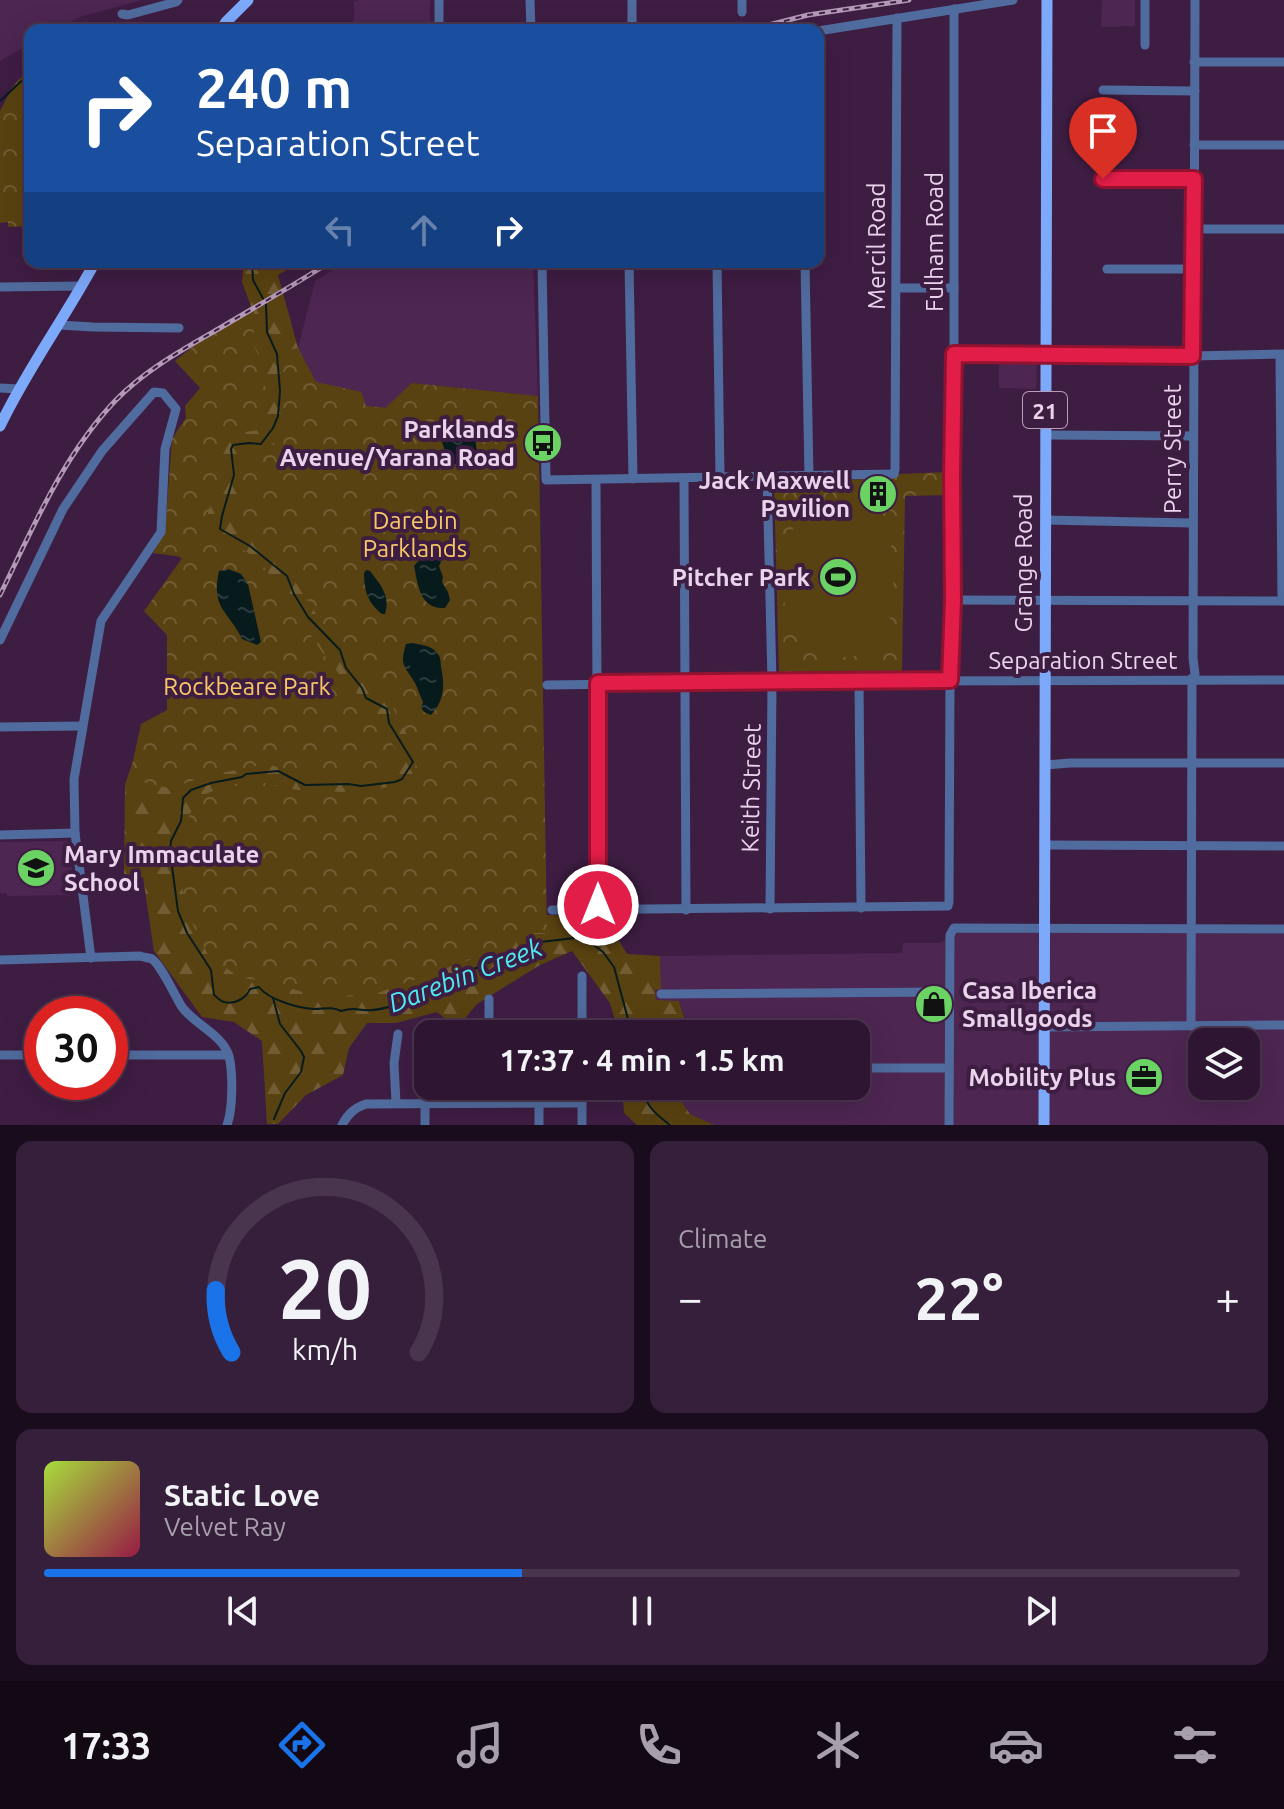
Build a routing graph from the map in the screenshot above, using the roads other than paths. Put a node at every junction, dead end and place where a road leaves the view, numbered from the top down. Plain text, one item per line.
1 (178, 0) edge
2 (248, 0) edge
3 (439, 0) edge
4 (530, 0) edge
5 (632, 0) edge
6 (742, 0) edge
7 (1013, 0) edge
8 (1047, 0) edge
9 (1145, 0) edge
10 (1195, 0) edge
11 (954, 9) junction
12 (742, 12) dead end
13 (122, 14) dead end
14 (897, 18) junction
15 (225, 24) edge
16 (439, 24) edge
17 (531, 24) edge
18 (632, 24) edge
19 (824, 30) edge
20 (1145, 45) dead end
21 (1194, 62) junction
22 (1284, 62) edge
23 (1103, 90) dead end
24 (1195, 91) junction
25 (1194, 145) junction
26 (1284, 145) edge
27 (1103, 179) dead end
28 (1194, 179) junction
29 (1194, 229) junction
30 (1284, 229) edge
31 (92, 268) edge
32 (542, 268) edge
33 (629, 268) edge
34 (717, 268) edge
35 (805, 268) edge
36 (1107, 269) dead end
37 (1193, 269) junction
38 (82, 286) junction
39 (0, 287) edge
40 (896, 288) junction
41 (954, 288) junction
42 (59, 325) junction
43 (179, 328) dead end
44 (954, 354) junction
45 (1282, 354) edge
46 (1046, 355) junction
47 (1192, 356) junction
48 (0, 388) edge
49 (19, 389) junction
50 (1282, 420) edge
51 (0, 426) edge
52 (1045, 435) junction
53 (1193, 436) junction
54 (767, 476) junction
55 (809, 476) junction
56 (720, 477) junction
57 (684, 478) junction
58 (633, 479) junction
59 (596, 480) junction
60 (1282, 511) edge
61 (1045, 520) junction
62 (1192, 523) junction
63 (953, 600) junction
64 (1045, 600) junction
65 (1193, 601) junction
66 (1283, 601) edge
67 (0, 640) edge
68 (950, 680) junction
69 (1045, 680) junction
70 (1284, 680) edge
71 (772, 681) junction
72 (859, 681) junction
73 (1193, 681) junction
74 (685, 682) junction
75 (598, 683) junction
76 (547, 685) dead end
77 (82, 726) junction
78 (0, 727) edge
79 (1045, 763) junction
80 (1191, 763) junction
81 (1284, 763) edge
82 (75, 833) junction
83 (0, 835) edge
84 (1044, 845) junction
85 (1191, 846) junction
86 (1284, 846) edge
87 (861, 908) junction
88 (770, 909) junction
89 (552, 910) dead end
90 (598, 910) junction
91 (686, 910) junction
92 (1044, 928) junction
93 (1191, 928) junction
94 (1284, 929) edge
95 (91, 958) junction
96 (0, 960) edge
97 (582, 976) dead end
98 (949, 992) junction
99 (489, 999) dead end
100 (675, 1006) dead end
101 (489, 1020) edge
102 (582, 1020) edge
103 (1284, 1025) edge
104 (1191, 1026) junction
105 (1044, 1027) junction
106 (398, 1034) dead end
107 (0, 1055) edge
108 (24, 1055) edge
109 (128, 1055) edge
110 (228, 1055) junction
111 (870, 1068) edge
112 (949, 1068) junction
113 (581, 1100) edge
114 (396, 1103) junction
115 (425, 1103) junction
116 (488, 1103) joint
117 (539, 1103) junction
118 (581, 1103) junction
119 (227, 1125) edge
120 (342, 1125) edge
121 (425, 1125) edge
122 (539, 1125) edge
123 (582, 1125) edge
124 (949, 1125) edge
125 (1044, 1125) edge

1 - 13 street
2 - 15 main road
3 - 16 street
4 - 17 street
5 - 18 street
6 - 12 street
7 - 11 street
8 - 46 main road, Grange Road / 21
9 - 20 street
10 - 21 street, Perry Street
11 - 14 street
11 - 41 street, Fulham Road
14 - 19 street
14 - 40 street, Mercil Road
21 - 22 street
21 - 24 street, Perry Street
23 - 24 street
24 - 25 street, Perry Street
25 - 26 street
25 - 28 street, Perry Street
27 - 28 street
28 - 29 street, Perry Street
29 - 30 street
29 - 37 street, Perry Street
31 - 38 main road
32 - 59 street
33 - 58 street
34 - 56 street
35 - 55 street
36 - 37 street
37 - 47 street, Perry Street
38 - 39 street
38 - 42 main road
40 - 41 street
40 - 55 street, Mercil Road
41 - 44 street, Fulham Road
42 - 43 street
42 - 49 main road
44 - 46 street
44 - 63 street, Fulham Road
45 - 47 street
45 - 50 street
46 - 47 street
46 - 52 main road, Grange Road / 21
47 - 53 street, Perry Street
48 - 49 street
49 - 51 main road
50 - 60 street
52 - 53 street
52 - 61 main road, Grange Road / 21
53 - 62 street, Perry Street
54 - 55 street
54 - 56 street
54 - 71 street, Keith Street
56 - 57 street
57 - 58 street
57 - 74 street
58 - 59 street
59 - 75 street
60 - 66 street
61 - 62 street
61 - 64 main road, Grange Road / 21
62 - 65 street, Perry Street
63 - 64 street
63 - 68 street, Fulham Road
64 - 65 street
64 - 69 main road, Grange Road / 21
65 - 66 street
65 - 73 street, Perry Street
67 - 77 street
68 - 69 street, Separation Street
68 - 72 street, Separation Street
68 - 87 street, Fulham Road
69 - 73 street, Separation Street
69 - 79 main road, Grange Road / 21
70 - 73 street, Separation Street
71 - 72 street, Separation Street
71 - 74 street, Separation Street
71 - 88 street, Keith Street
72 - 87 street
73 - 80 street, Perry Street
74 - 75 street, Separation Street
74 - 91 street
75 - 76 street, Separation Street
75 - 90 street
77 - 78 street
77 - 82 street
79 - 80 street
79 - 84 main road, Grange Road / 21
80 - 81 street
80 - 85 street, Perry Street
82 - 83 street
82 - 95 street
84 - 85 street
84 - 92 main road, Grange Road / 21
85 - 86 street
85 - 93 street, Perry Street
87 - 88 street
88 - 91 street
89 - 90 street
90 - 91 street
92 - 93 street
92 - 98 street
92 - 105 main road, Grange Road / 21
93 - 94 street
93 - 104 street, Perry Street
95 - 96 street
95 - 110 street
97 - 102 street
98 - 100 street
98 - 112 street
99 - 101 street
103 - 104 street
104 - 105 street
105 - 125 main road, Grange Road / 21
106 - 114 street
107 - 108 street
109 - 110 street
110 - 119 street
111 - 112 street
112 - 124 street
113 - 118 street
114 - 115 street
114 - 120 street
115 - 116 street
115 - 121 street
116 - 117 street
117 - 118 street
117 - 122 street
118 - 123 street

